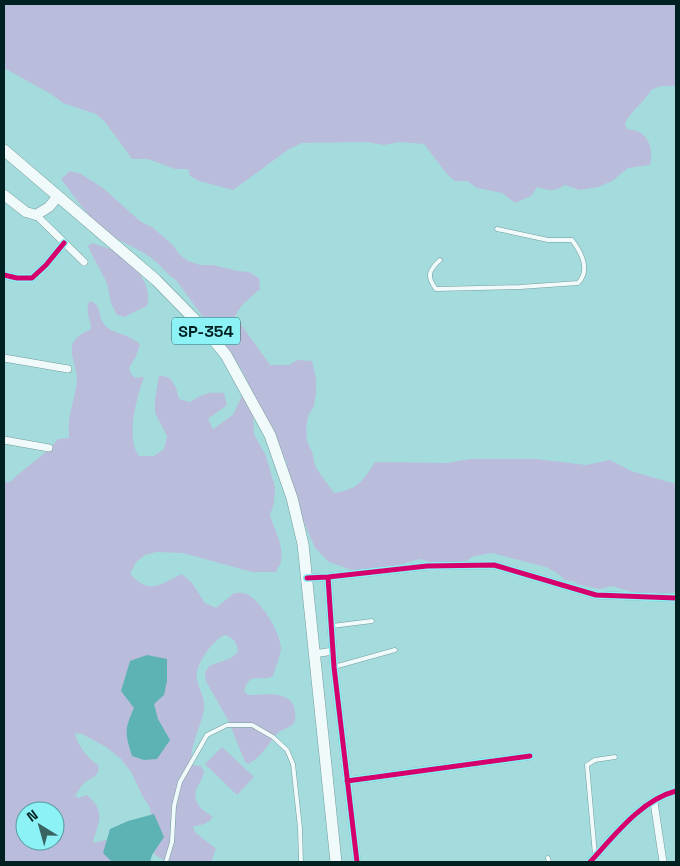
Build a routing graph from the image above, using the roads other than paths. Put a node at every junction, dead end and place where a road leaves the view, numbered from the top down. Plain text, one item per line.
1 (4, 150) edge
2 (4, 195) edge
3 (58, 196) junction
4 (36, 215) junction
5 (498, 229) dead end
6 (64, 243) junction
7 (440, 260) dead end
8 (84, 262) dead end
9 (4, 276) edge
10 (4, 358) edge
11 (68, 368) dead end
12 (4, 440) edge
13 (49, 448) dead end
14 (328, 577) junction
15 (307, 578) junction
16 (676, 598) edge
17 (372, 621) dead end
18 (332, 626) junction
19 (395, 650) dead end
20 (333, 651) junction
21 (314, 654) junction
22 (334, 667) junction
23 (530, 756) dead end
24 (615, 757) dead end
25 (347, 781) junction
26 (676, 791) edge
27 (654, 802) junction
28 (593, 859) edge
29 (166, 862) edge
30 (301, 862) edge
31 (336, 862) edge
32 (357, 862) edge
33 (663, 862) edge

1 - 3 main road, SP-354
2 - 4 main road
3 - 4 main road
3 - 15 main road, SP-354
4 - 6 street
5 - 7 lane
6 - 8 street
6 - 9 street
10 - 11 street
12 - 13 street
14 - 15 street
14 - 16 street
14 - 18 street
15 - 21 main road, SP-354
17 - 18 lane
18 - 20 street
19 - 22 lane
20 - 21 street
20 - 22 street
21 - 31 main road, SP-354
22 - 25 street
23 - 25 street
24 - 28 lane
25 - 32 street
26 - 27 street
27 - 28 street
27 - 33 street
29 - 30 lane

